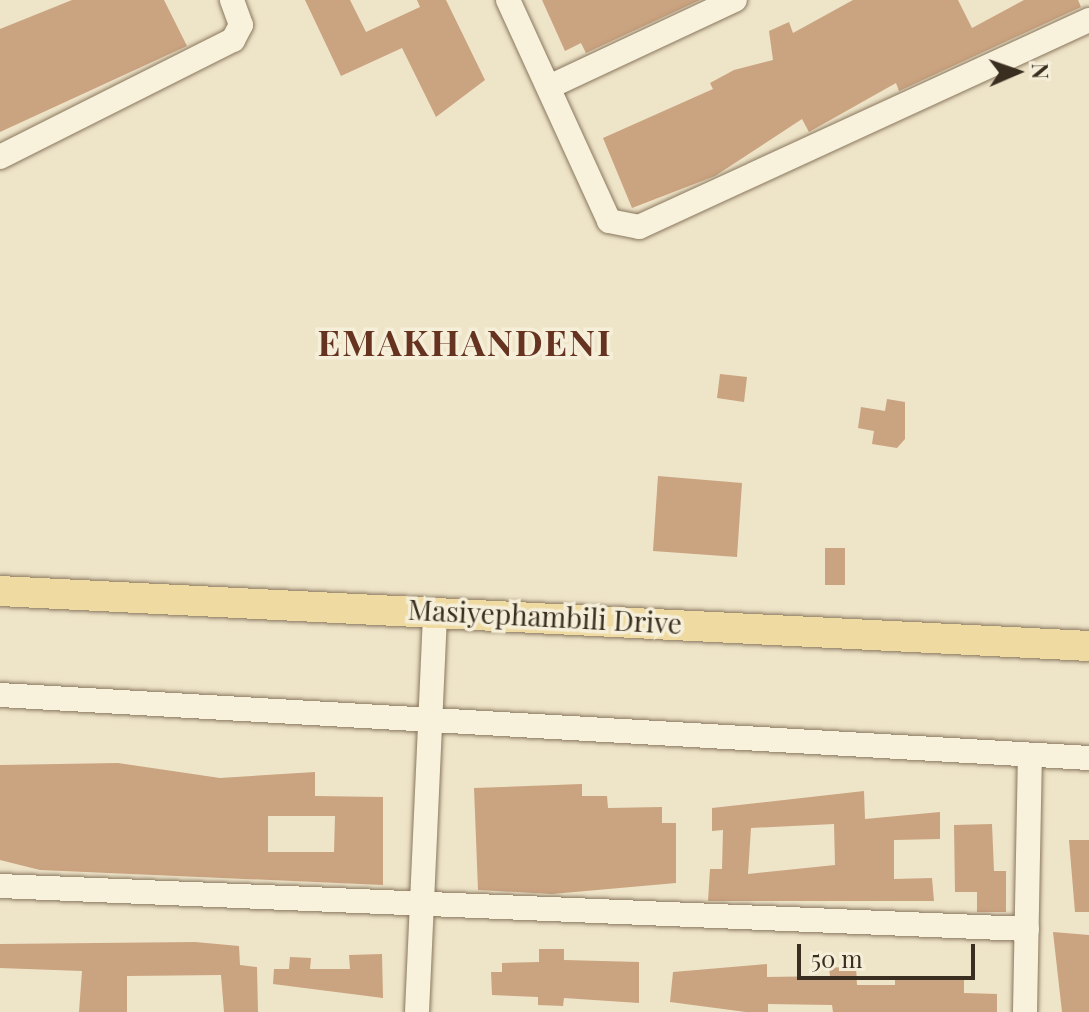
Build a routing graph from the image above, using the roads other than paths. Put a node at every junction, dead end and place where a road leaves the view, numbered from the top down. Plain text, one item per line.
1 (232, 0) edge
2 (508, 0) edge
3 (735, 0) edge
4 (1089, 20) edge
5 (551, 86) junction
6 (0, 157) edge
7 (0, 591) edge
8 (435, 610) junction
9 (1089, 646) edge
10 (0, 695) edge
11 (428, 722) junction
12 (1030, 755) junction
13 (1089, 758) edge
14 (0, 886) edge
15 (421, 905) junction
16 (1027, 929) junction
17 (417, 1012) edge
18 (1025, 1012) edge

1 - 6 street
2 - 5 street
3 - 5 street
4 - 5 street
7 - 8 main road, Masiyephambili Drive
8 - 9 main road, Masiyephambili Drive
8 - 11 street
10 - 11 street
11 - 12 street
11 - 15 street
12 - 13 street
12 - 16 street
14 - 15 street
15 - 16 street
15 - 17 street
16 - 18 street

